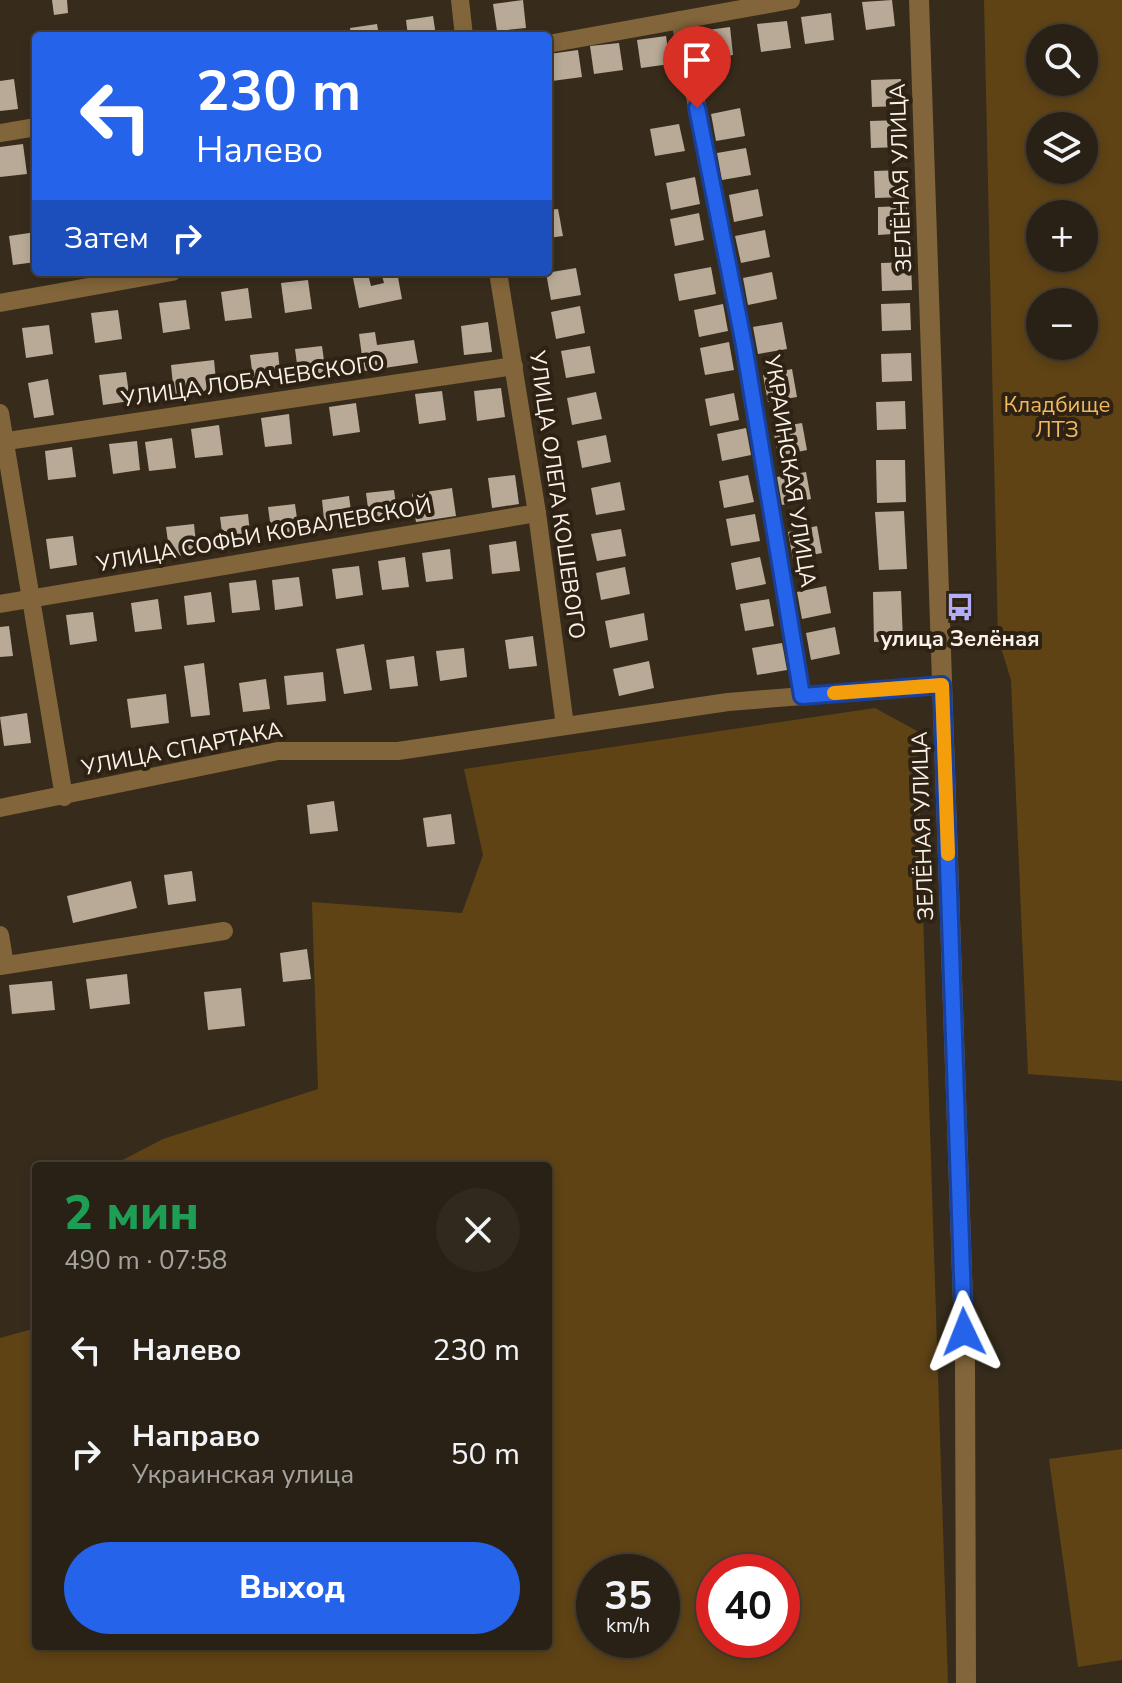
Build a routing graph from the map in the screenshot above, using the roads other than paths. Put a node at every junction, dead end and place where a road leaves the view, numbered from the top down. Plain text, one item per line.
1 (460, 0) edge
2 (791, 0) edge
3 (919, 0) edge
4 (680, 20) junction
5 (464, 32) edge
6 (552, 43) edge
7 (32, 128) edge
8 (0, 133) edge
9 (150, 276) edge
10 (499, 276) edge
11 (0, 303) edge
12 (514, 366) junction
13 (0, 413) edge
14 (2, 442) edge
15 (537, 513) junction
16 (31, 599) junction
17 (0, 604) edge
18 (942, 685) junction
19 (802, 696) junction
20 (565, 726) junction
21 (64, 797) junction
22 (0, 808) edge
23 (224, 931) dead end
24 (0, 935) edge
25 (2, 966) edge
26 (966, 1683) edge

1 - 5 street
2 - 4 street
3 - 18 street, ЗЕЛЁНАЯ УЛИЦА
4 - 6 street
4 - 19 street, УКРАИНСКАЯ УЛИЦА
7 - 8 street
9 - 11 street
10 - 12 street, УЛИЦА ОЛЕГА КОШЕВОГО
12 - 14 street, УЛИЦА ЛОБАЧЕВСКОГО
12 - 15 street, УЛИЦА ОЛЕГА КОШЕВОГО
13 - 14 street
14 - 16 street
15 - 16 street, УЛИЦА СОФЬИ КОВАЛЕВСКОЙ
15 - 20 street, УЛИЦА ОЛЕГА КОШЕВОГО
16 - 17 street, УЛИЦА СОФЬИ КОВАЛЕВСКОЙ
16 - 21 street
18 - 19 street, УЛИЦА СПАРТАКА
18 - 26 street, ЗЕЛЁНАЯ УЛИЦА
19 - 20 street, УЛИЦА СПАРТАКА
20 - 21 street, УЛИЦА СПАРТАКА
21 - 22 street, УЛИЦА СПАРТАКА
23 - 25 street
24 - 25 street

